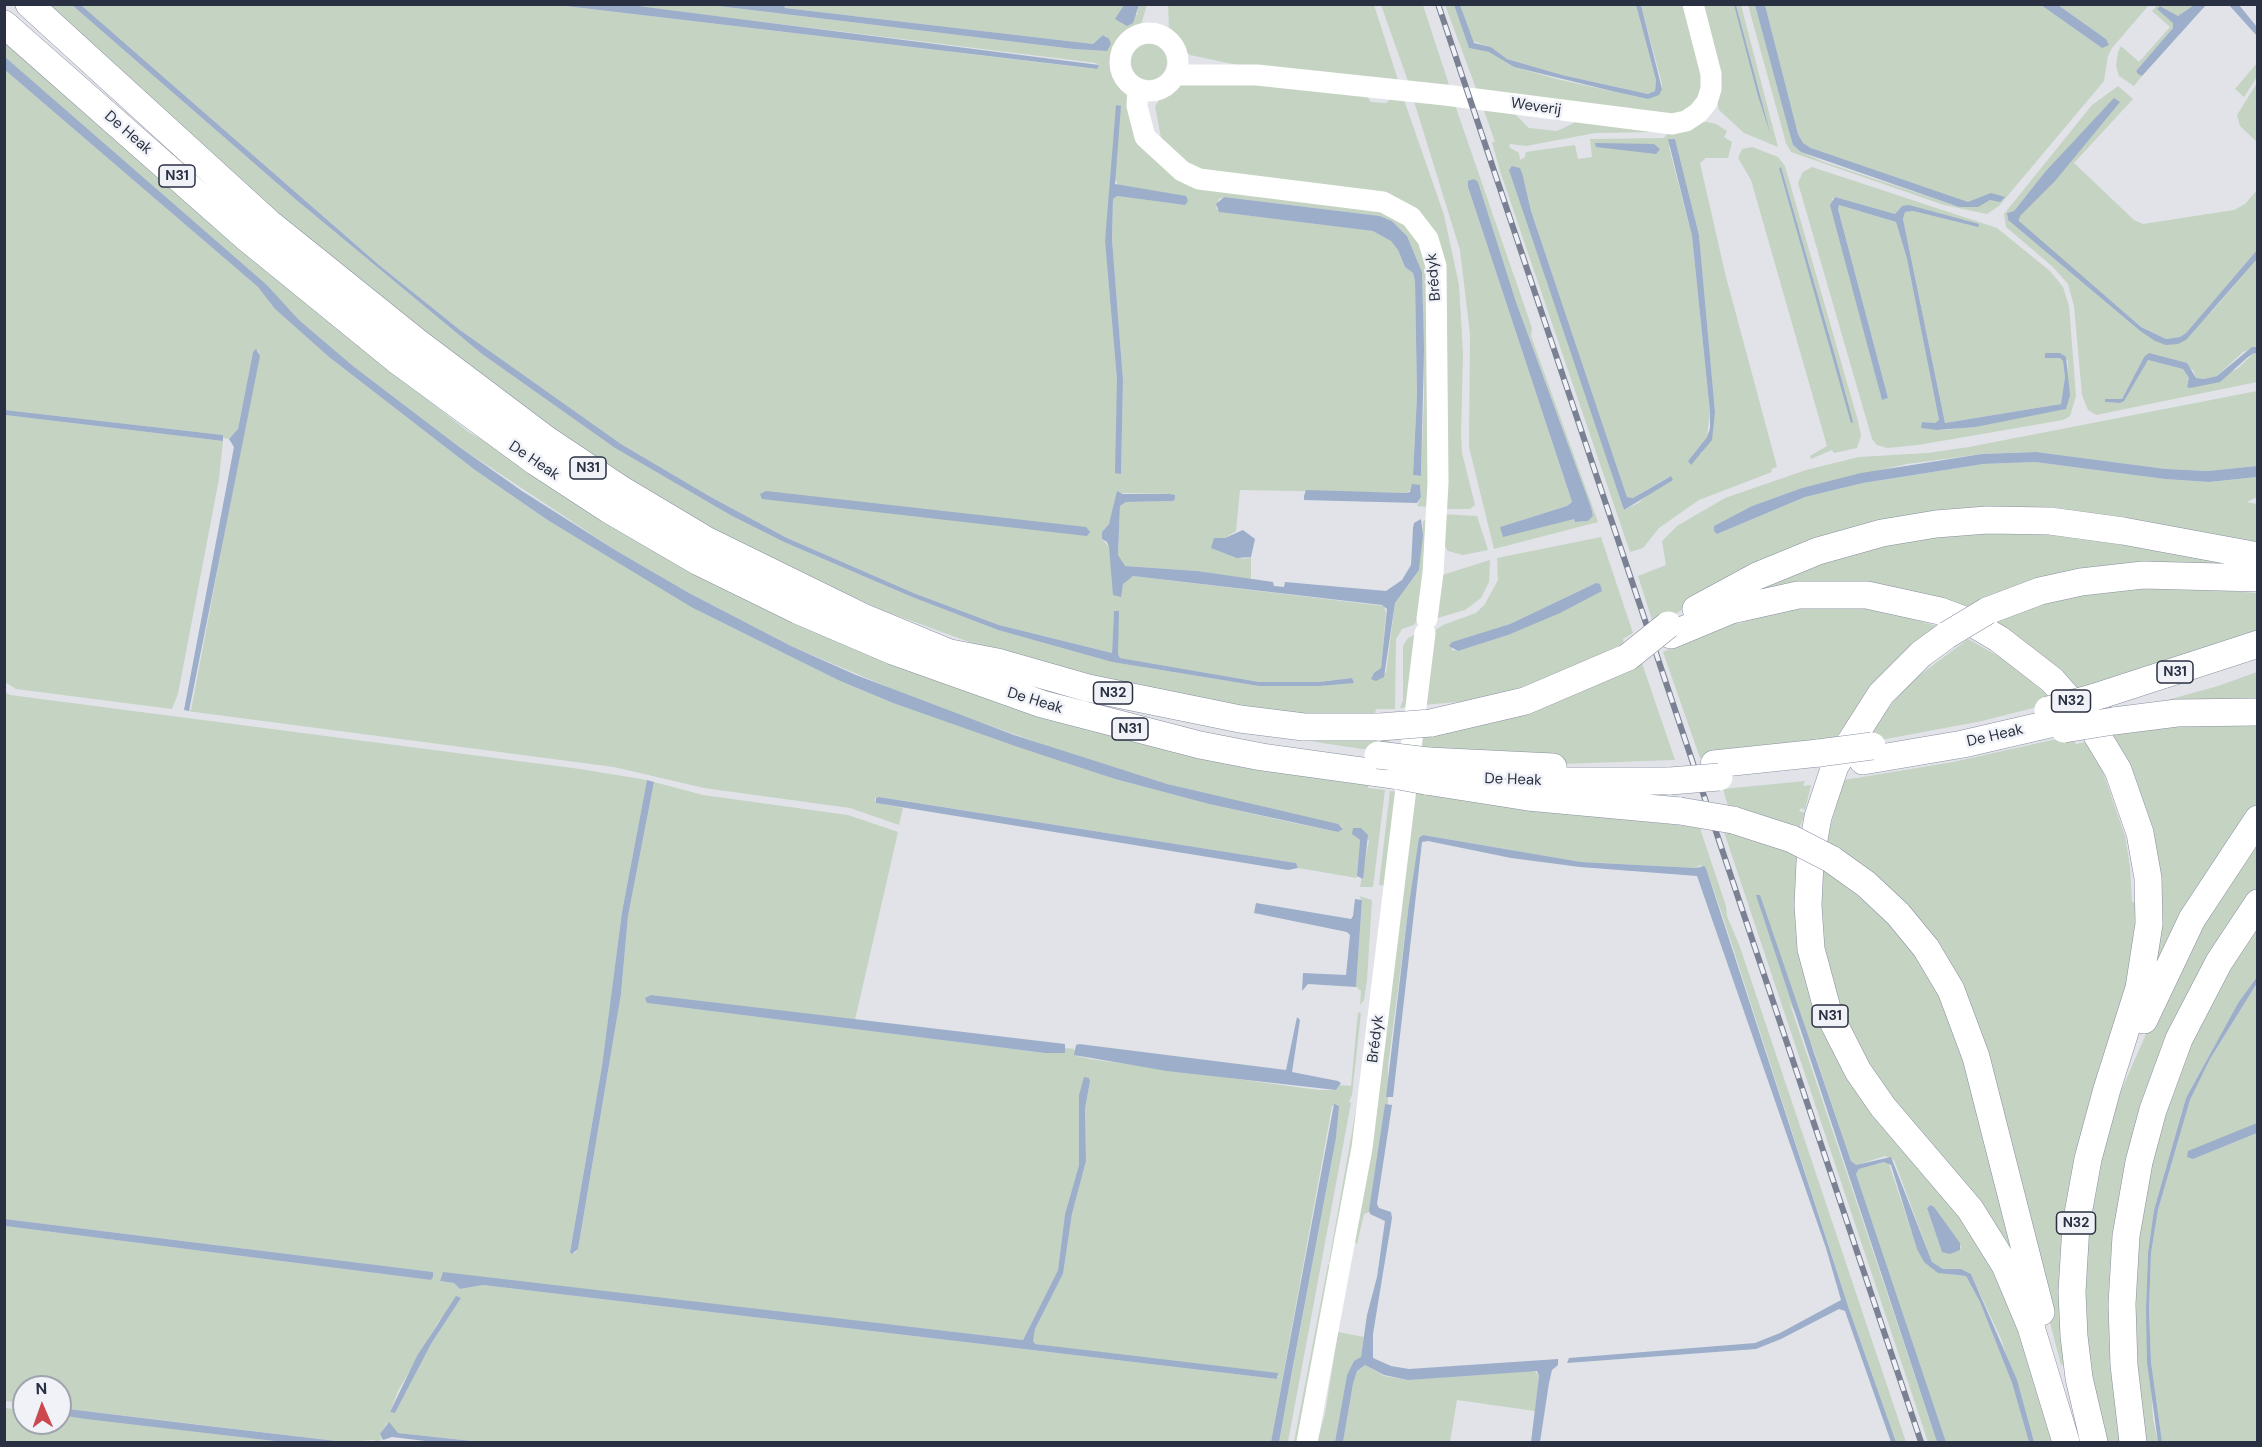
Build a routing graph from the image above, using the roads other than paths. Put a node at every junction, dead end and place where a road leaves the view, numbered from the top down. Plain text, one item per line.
1 (29, 4) edge
2 (1694, 4) edge
3 (4, 24) edge
4 (1177, 66) junction
5 (1145, 90) junction
6 (2258, 556) edge
7 (2258, 578) edge
8 (2115, 579) junction
9 (2258, 585) edge
10 (1669, 630) junction
11 (2258, 644) edge
12 (945, 652) junction
13 (2258, 661) edge
14 (2103, 710) junction
15 (2258, 712) edge
16 (1384, 768) junction
17 (1427, 773) junction
18 (2258, 819) edge
19 (2258, 903) edge
20 (2101, 1114) junction
21 (1307, 1443) edge
22 (2068, 1443) edge
23 (2094, 1443) edge
24 (2133, 1443) edge

1 - 12 highway, De Heak / N31
2 - 4 street, Weverij
3 - 16 highway, De Heak / N31
4 - 5 street
4 - 5 street
5 - 21 street, Brédyk
6 - 10 highway, N32
7 - 8 highway, N31
8 - 9 highway, N31
8 - 22 highway, N31, bridge
10 - 12 highway, N32, bridge
10 - 20 highway, N32
11 - 14 highway, De Heak / N31
12 - 16 highway, De Heak / N31
13 - 14 highway, De Heak / N31
14 - 15 highway, N31
14 - 17 highway, De Heak / N31, bridge
16 - 17 highway, De Heak / N31, bridge
17 - 22 highway, N31, bridge
18 - 20 highway, N32
19 - 24 highway
20 - 23 highway, N32

